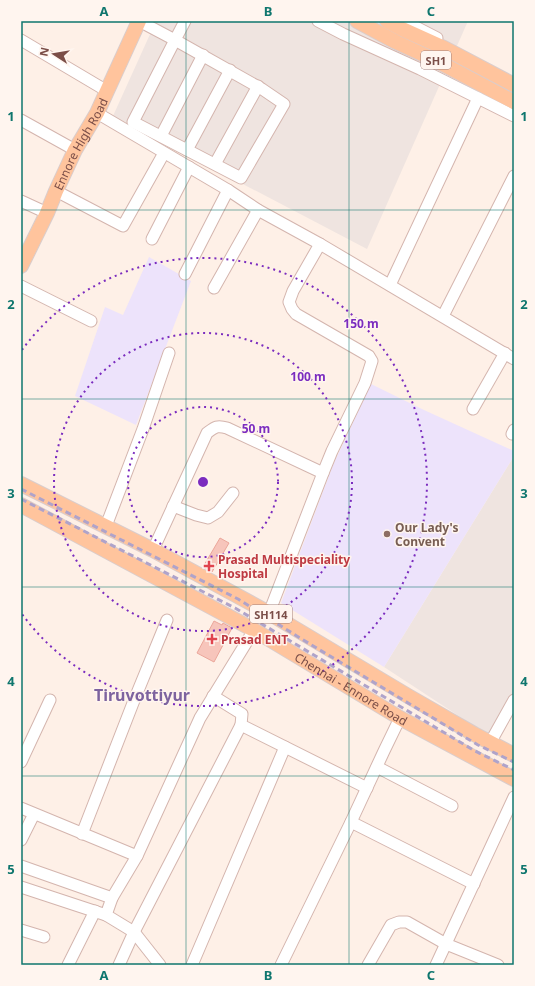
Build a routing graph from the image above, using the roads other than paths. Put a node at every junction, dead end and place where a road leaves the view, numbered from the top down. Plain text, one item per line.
1 (139, 21) edge
2 (185, 21) edge
3 (318, 21) edge
4 (357, 21) edge
5 (387, 21) edge
6 (404, 21) edge
7 (21, 40) edge
8 (175, 40) junction
9 (203, 55) junction
10 (230, 70) junction
11 (514, 78) edge
12 (514, 85) edge
13 (258, 86) junction
14 (107, 91) junction
15 (478, 98) junction
16 (514, 102) edge
17 (97, 113) junction
18 (514, 116) edge
19 (21, 120) edge
20 (161, 136) junction
21 (75, 150) junction
22 (187, 150) junction
23 (164, 153) junction
24 (215, 164) junction
25 (189, 167) junction
26 (514, 176) edge
27 (228, 190) junction
28 (56, 191) junction
29 (21, 201) edge
30 (258, 210) junction
31 (47, 213) junction
32 (152, 239) dead end
33 (320, 244) junction
34 (21, 266) edge
35 (185, 274) dead end
36 (390, 285) junction
37 (21, 286) edge
38 (214, 288) dead end
39 (443, 316) junction
40 (91, 321) dead end
41 (169, 353) dead end
42 (511, 356) edge
43 (473, 409) dead end
44 (323, 473) junction
45 (21, 484) edge
46 (233, 493) dead end
47 (21, 505) edge
48 (174, 506) junction
49 (106, 526) junction
50 (153, 550) junction
51 (268, 613) junction
52 (167, 620) dead end
53 (254, 630) junction
54 (213, 696) junction
55 (50, 700) dead end
56 (514, 700) edge
57 (400, 718) junction
58 (241, 725) junction
59 (494, 745) junction
60 (285, 747) junction
61 (514, 755) edge
62 (21, 762) edge
63 (489, 765) junction
64 (377, 767) junction
65 (514, 779) edge
66 (367, 788) junction
67 (514, 797) edge
68 (452, 806) dead end
69 (21, 808) edge
70 (34, 814) junction
71 (351, 822) junction
72 (82, 834) junction
73 (21, 840) edge
74 (137, 856) junction
75 (21, 866) edge
76 (474, 884) junction
77 (21, 887) edge
78 (112, 898) junction
79 (95, 911) junction
80 (106, 915) junction
81 (21, 930) edge
82 (134, 932) junction
83 (44, 937) dead end
84 (446, 944) junction
85 (68, 965) edge
86 (119, 965) edge
87 (160, 965) edge
88 (192, 965) edge
89 (281, 965) edge
90 (368, 965) edge
91 (436, 965) edge
92 (498, 965) edge

1 - 8 street
1 - 14 main road, Ennore High Road
2 - 8 street
3 - 15 street
4 - 16 main road, SH1
5 - 12 main road, SH1
6 - 11 street
7 - 14 street
8 - 9 street
8 - 20 street
9 - 10 street
9 - 20 street
10 - 13 street
10 - 22 street
13 - 24 street
13 - 24 street
14 - 17 main road, Ennore High Road
15 - 18 street
15 - 36 street
17 - 21 main road, Ennore High Road
17 - 23 street
19 - 21 street
20 - 22 street
21 - 28 main road, Ennore High Road
22 - 24 street
23 - 25 street
23 - 28 street
25 - 27 street
25 - 32 street
26 - 39 street
27 - 30 street
27 - 35 street
28 - 31 main road, Ennore High Road
29 - 31 street
30 - 33 street
30 - 38 street
31 - 34 main road, Ennore High Road
33 - 36 street
33 - 44 street
36 - 39 street
37 - 40 street
39 - 42 street
41 - 49 street
42 - 43 street
44 - 48 street
44 - 51 street
45 - 49 main road, Chennai - Ennore Road / SH114
46 - 48 street
47 - 53 main road, Chennai - Ennore Road / SH114
48 - 50 street
49 - 50 main road, Chennai - Ennore Road / SH114
50 - 51 main road, Chennai - Ennore Road / SH114
51 - 59 main road, Chennai - Ennore Road / SH114
52 - 72 street
53 - 54 street
53 - 57 main road, Chennai - Ennore Road / SH114
54 - 58 street
54 - 74 street
55 - 62 street
56 - 59 street
57 - 63 main road, Chennai - Ennore Road / SH114
57 - 64 street
58 - 60 street
58 - 82 street
59 - 61 main road, Chennai - Ennore Road / SH114
59 - 63 main road
60 - 66 street
60 - 88 street
63 - 65 main road, Chennai - Ennore Road / SH114
64 - 66 street
64 - 68 street
66 - 71 street
67 - 76 street
69 - 70 street
70 - 72 street
70 - 73 street
71 - 76 street
71 - 89 street
72 - 74 street
74 - 78 street
75 - 78 street
76 - 84 street
77 - 79 street
78 - 80 street
79 - 80 street
79 - 85 street
80 - 82 street
81 - 83 street
82 - 86 street
82 - 87 street
84 - 90 street
84 - 91 street
84 - 92 street

